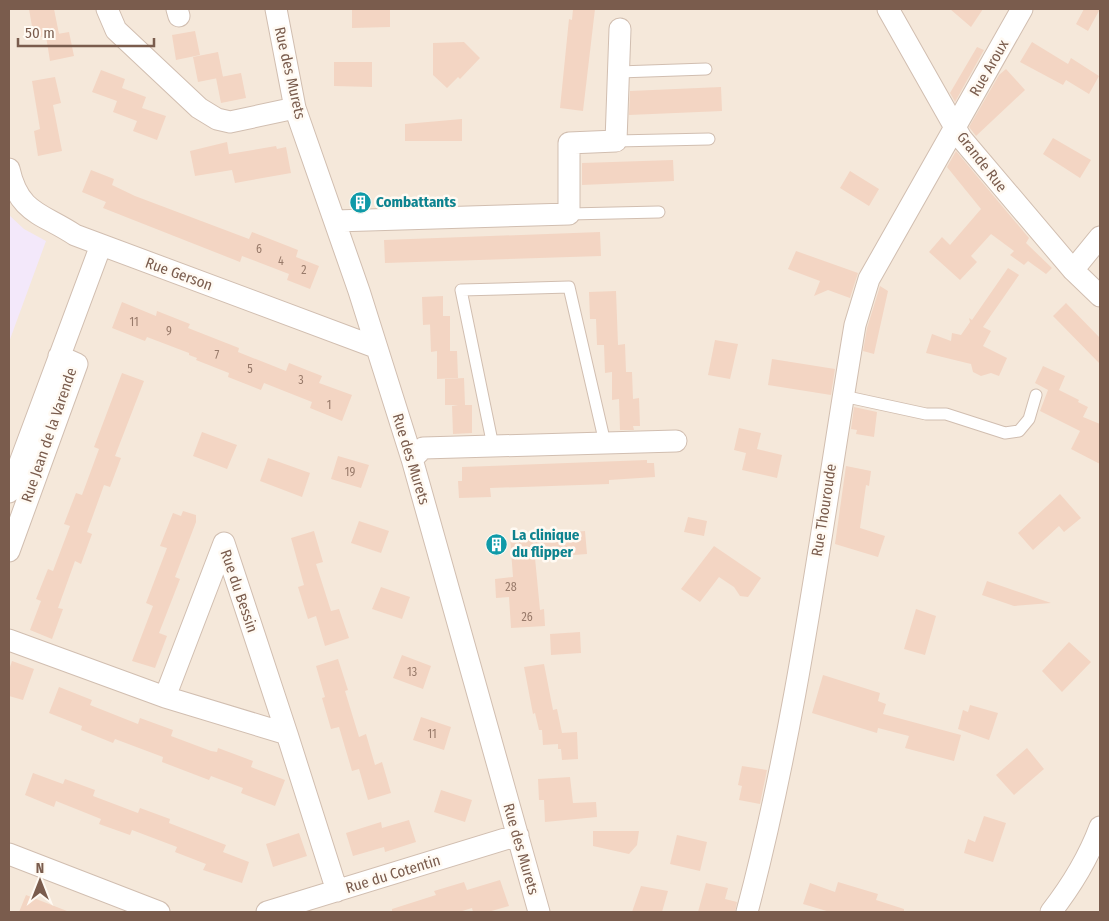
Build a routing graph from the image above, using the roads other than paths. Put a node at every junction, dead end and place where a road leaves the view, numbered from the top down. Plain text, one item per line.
1 (107, 9) edge
2 (276, 9) edge
3 (888, 9) edge
4 (1022, 9) edge
5 (620, 29) dead end
6 (706, 69) dead end
7 (619, 72) junction
8 (296, 108) junction
9 (955, 128) junction
10 (709, 139) dead end
11 (616, 141) junction
12 (9, 169) edge
13 (659, 212) dead end
14 (569, 214) junction
15 (335, 221) junction
16 (1100, 237) edge
17 (101, 245) junction
18 (1073, 270) junction
19 (1100, 296) edge
20 (375, 347) junction
21 (59, 356) junction
22 (1036, 395) dead end
23 (843, 396) junction
24 (676, 441) dead end
25 (605, 443) junction
26 (493, 446) junction
27 (412, 459) junction
28 (9, 492) edge
29 (9, 551) edge
30 (9, 640) edge
31 (165, 697) junction
32 (286, 734) junction
33 (1100, 827) edge
34 (518, 835) junction
35 (9, 854) edge
36 (337, 891) junction
37 (159, 912) edge
38 (268, 912) edge
39 (539, 912) edge
40 (747, 912) edge
41 (1051, 912) edge

1 - 8 street
2 - 8 street, Rue des Murets
3 - 9 street, Grande Rue
4 - 9 street, Rue Aroux
5 - 7 street
6 - 7 lane
7 - 11 street
8 - 15 street, Rue des Murets
9 - 18 street, Grande Rue
9 - 23 street, Rue Thouroude
10 - 11 lane
11 - 14 street
12 - 17 street, Rue Gerson
13 - 14 lane
14 - 15 street
15 - 20 street, Rue des Murets
16 - 18 street
17 - 20 street, Rue Gerson
17 - 21 street, Rue Jean de la Varende
18 - 19 street, Grande Rue
20 - 27 street, Rue des Murets
21 - 28 street, Rue Jean de la Varende
21 - 29 street, Rue Jean de la Varende
22 - 23 lane
23 - 40 street, Rue Thouroude
24 - 25 street
25 - 26 street
25 - 26 lane
26 - 27 street
27 - 34 street, Rue des Murets
30 - 31 street
31 - 32 street
31 - 32 street, Rue du Bessin
32 - 36 street, Rue du Bessin
33 - 41 street
34 - 36 street, Rue du Cotentin
34 - 39 street, Rue des Murets
35 - 37 street
36 - 38 street, Rue du Cotentin

